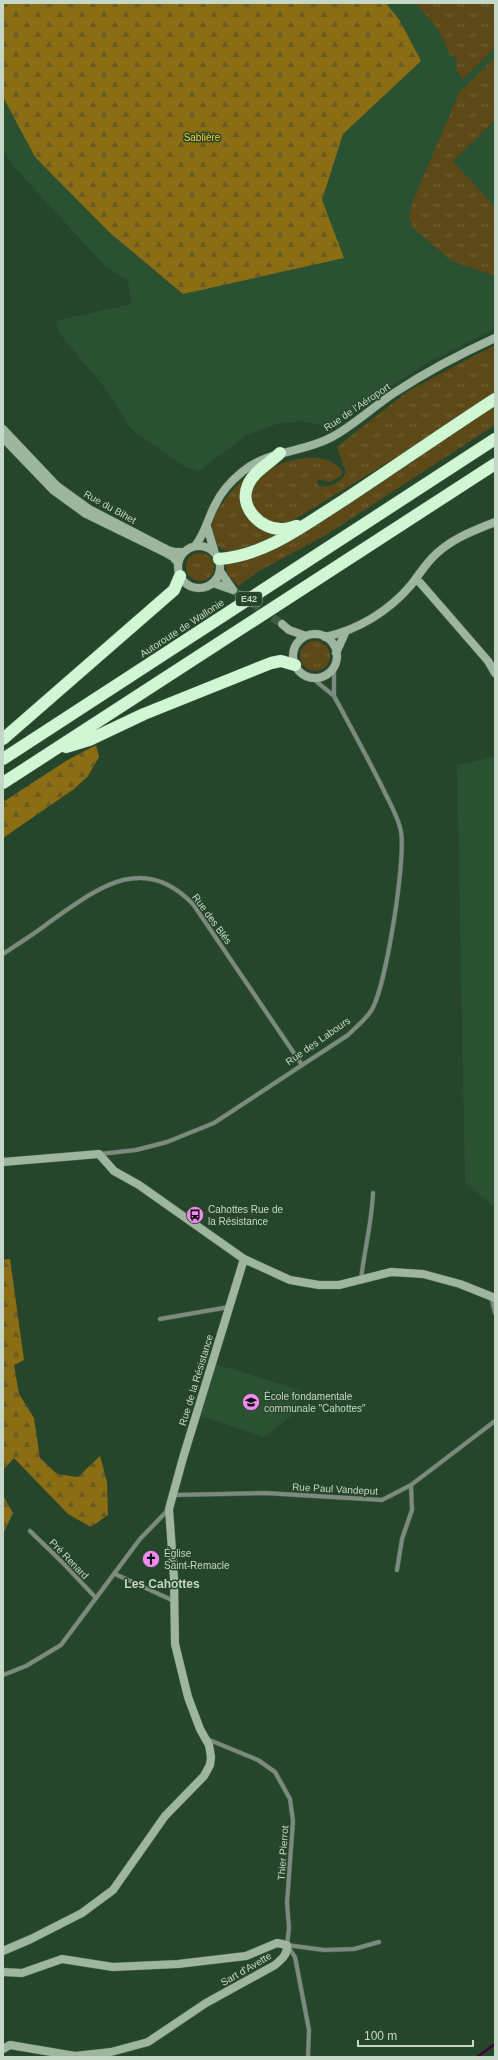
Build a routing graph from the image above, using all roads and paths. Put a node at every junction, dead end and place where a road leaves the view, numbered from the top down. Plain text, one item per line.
1 (495, 338) edge
2 (495, 399) edge
3 (3, 429) edge
4 (3, 438) edge
5 (495, 438) edge
6 (280, 453) junction
7 (495, 464) edge
8 (311, 521) junction
9 (495, 522) edge
10 (207, 528) junction
11 (195, 546) junction
12 (184, 552) junction
13 (216, 555) junction
14 (178, 563) junction
15 (220, 571) junction
16 (180, 576) junction
17 (416, 578) junction
18 (213, 583) junction
19 (282, 624) tunnel mouth
20 (289, 630) junction
21 (345, 633) junction
22 (306, 636) junction
23 (325, 637) junction
24 (296, 645) junction
25 (336, 653) junction
26 (295, 665) junction
27 (334, 666) junction
28 (495, 673) edge
29 (311, 677) junction
30 (334, 696) junction
31 (3, 739) edge
32 (55, 750) junction
33 (3, 759) edge
34 (3, 784) edge
35 (3, 954) edge
36 (302, 1065) junction
37 (99, 1154) junction
38 (3, 1162) edge
39 (372, 1194) dead end
40 (244, 1259) junction
41 (361, 1281) junction
42 (493, 1297) edge
43 (229, 1307) junction
44 (495, 1313) edge
45 (160, 1319) dead end
46 (495, 1421) edge
47 (411, 1485) junction
48 (174, 1495) junction
49 (169, 1508) junction
50 (30, 1531) dead end
51 (397, 1570) dead end
52 (115, 1574) junction
53 (96, 1598) junction
54 (174, 1601) junction
55 (3, 1675) edge
56 (205, 1738) junction
57 (379, 1942) dead end
58 (287, 1945) junction
59 (3, 1951) edge
60 (3, 1972) edge
61 (3, 2049) edge
62 (308, 2057) edge

1 - 6 street, Rue de l'Aéroport
2 - 8 highway
3 - 12 street, Rue du Bihet
4 - 14 street, Rue du Bihet
5 - 33 highway, Autoroute de Wallonie / E42
6 - 8 highway
6 - 10 street, Rue de l'Aéroport
7 - 32 highway, E42
8 - 13 highway
9 - 17 street
10 - 11 street, Rue de l'Aéroport
10 - 13 street
11 - 12 street
11 - 13 street
12 - 14 street
13 - 15 street
14 - 16 street
15 - 18 street
15 - 18 street
16 - 18 street
16 - 31 highway
17 - 21 street
17 - 28 street
19 - 20 street
20 - 22 street
20 - 24 street
21 - 23 street
21 - 25 street
22 - 23 street
22 - 24 street
23 - 25 street
24 - 26 street
25 - 27 street
26 - 29 street
26 - 32 highway
27 - 29 street
27 - 30 street, Rue des Labours
29 - 30 street, Rue des Labours
30 - 36 street, Rue des Labours
32 - 34 highway, E42
35 - 36 street, Rue des Blés
36 - 37 street, Rue des Labours
37 - 38 street, Rue des Labours
37 - 40 street
39 - 41 street
40 - 41 street
40 - 43 street, Rue de la Résistance
41 - 42 street
42 - 44 street
43 - 45 street
43 - 48 street, Rue de la Résistance
46 - 47 street, Rue Paul Vandeput
47 - 48 street, Rue Paul Vandeput
47 - 51 street
48 - 49 street, Rue de la Résistance
49 - 52 street
49 - 54 street
50 - 53 street, Pré Renard
52 - 53 street
52 - 54 street
53 - 55 street
54 - 56 street
56 - 58 street, Thier Pierrot
56 - 59 street
57 - 58 street
58 - 60 street, Sart d'Avette
58 - 61 street, Sart d'Avette
58 - 62 street

